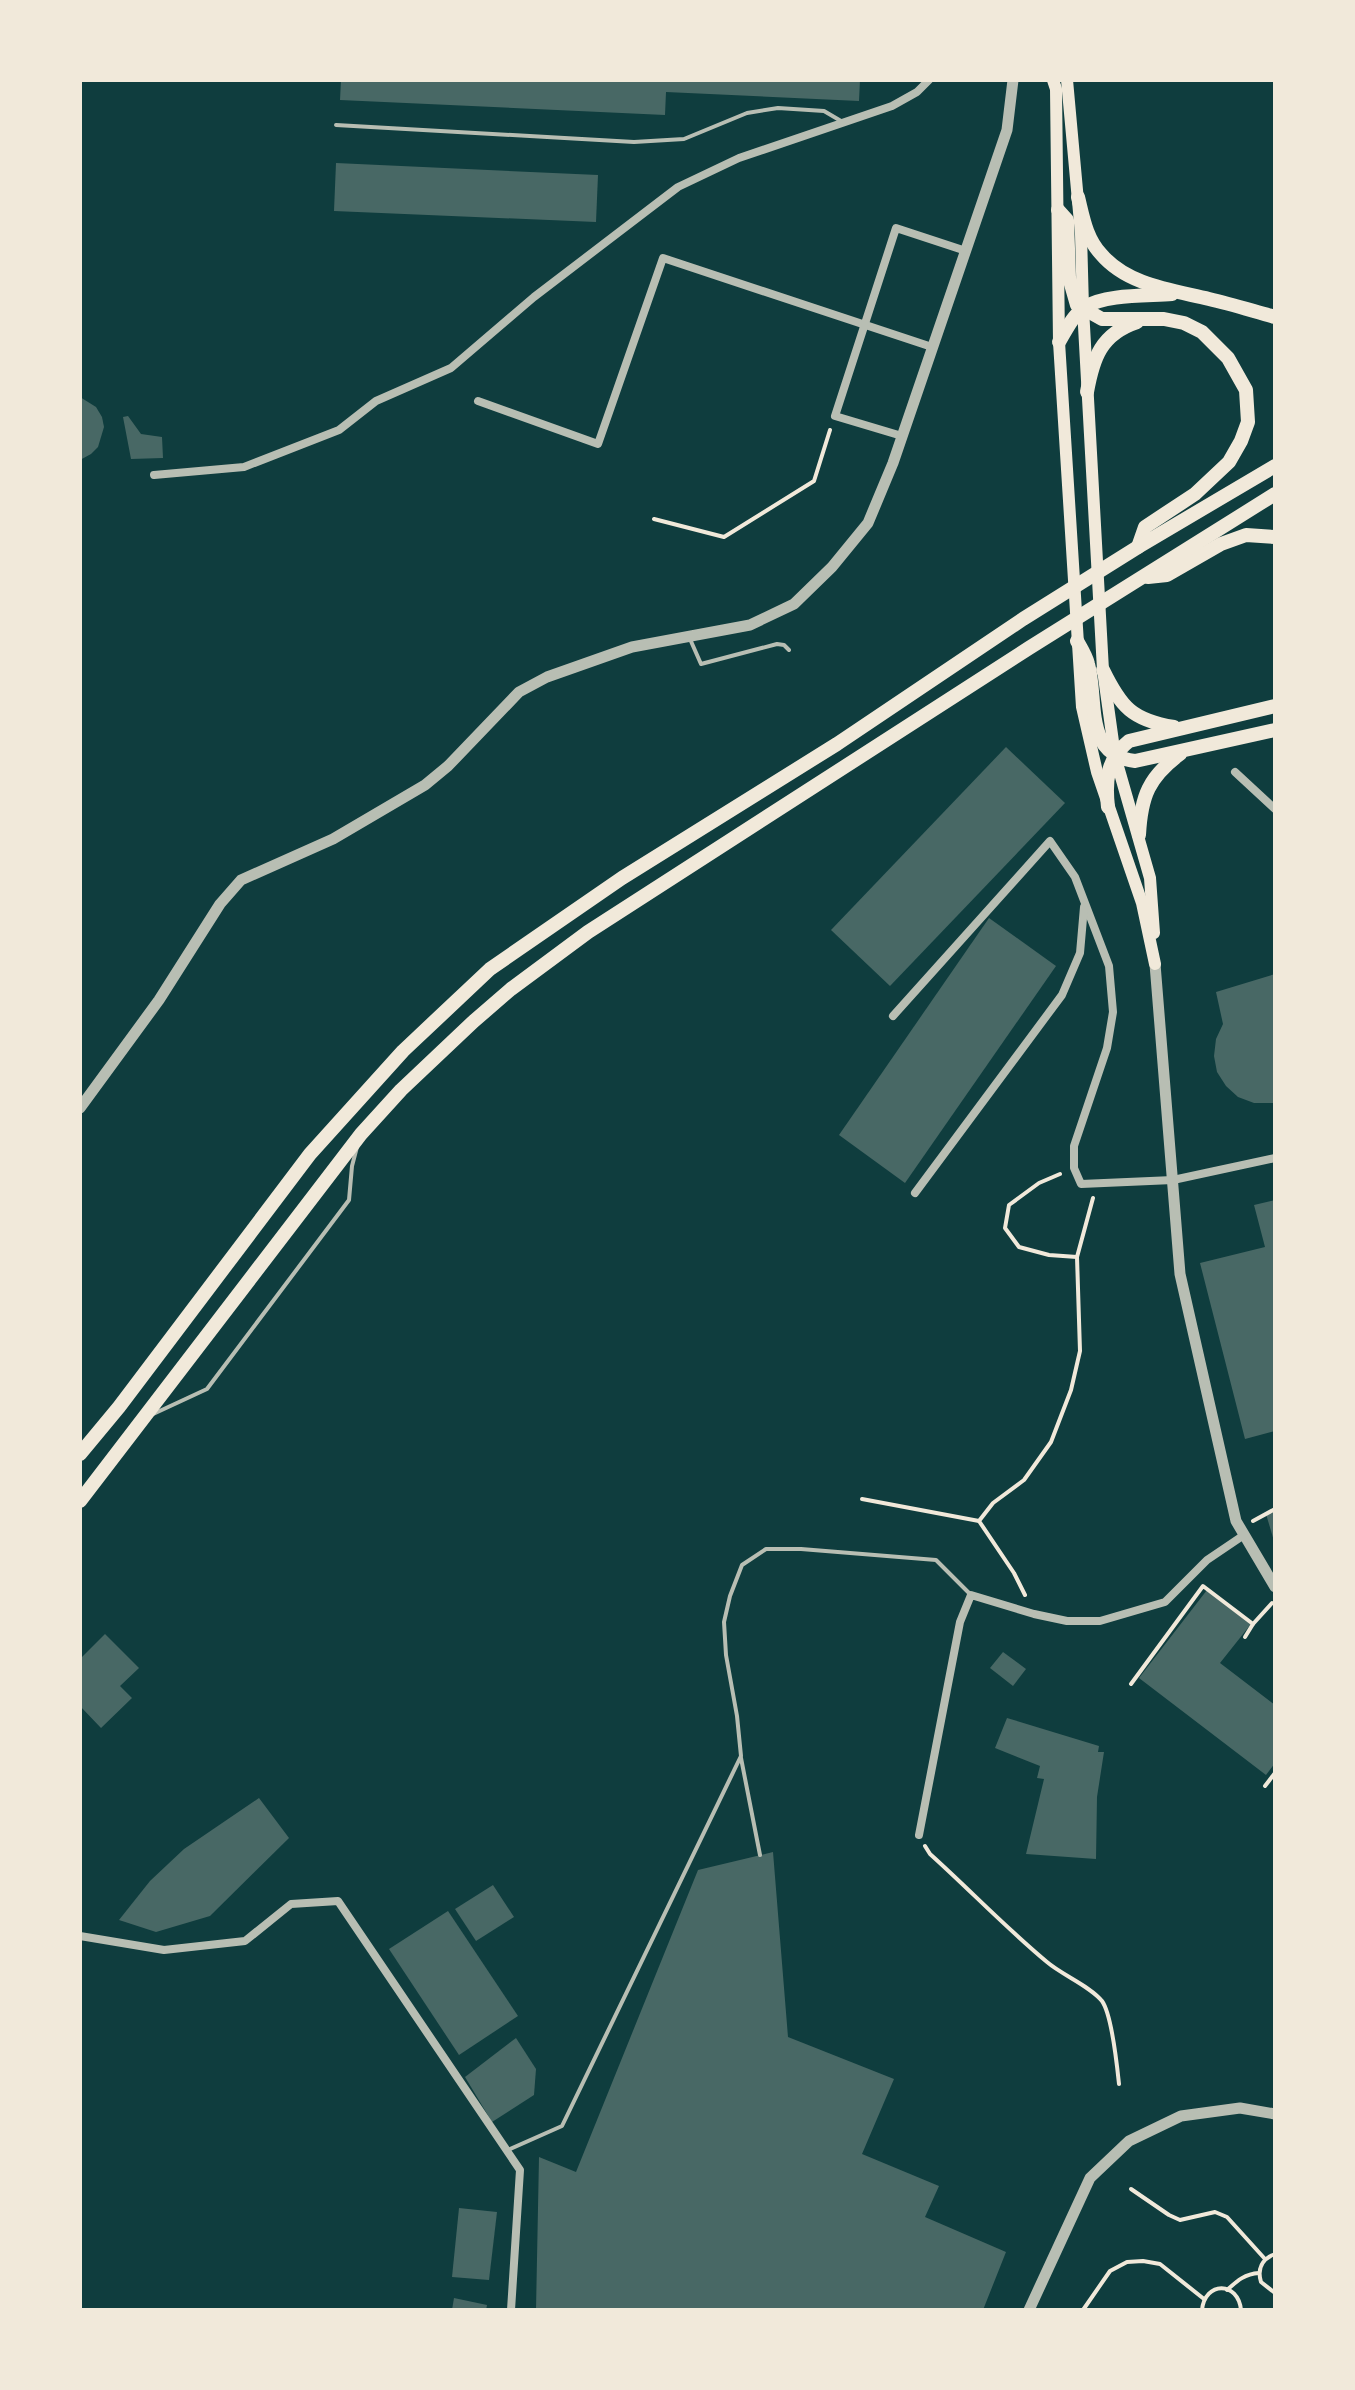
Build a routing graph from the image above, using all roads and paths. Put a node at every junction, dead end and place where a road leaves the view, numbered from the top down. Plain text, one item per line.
1 (929, 80) edge
2 (1013, 80) edge
3 (1053, 80) edge
4 (1067, 80) edge
5 (842, 122) junction
6 (336, 125) dead end
7 (1078, 197) junction
8 (1058, 210) junction
9 (966, 251) junction
10 (1180, 293) junction
11 (1083, 308) junction
12 (1275, 317) edge
13 (1149, 319) junction
14 (864, 325) junction
15 (1059, 342) junction
16 (932, 347) junction
17 (1087, 392) junction
18 (478, 401) dead end
19 (835, 416) junction
20 (902, 436) junction
21 (1275, 466) edge
22 (154, 475) dead end
23 (1275, 494) edge
24 (654, 519) dead end
25 (1275, 537) edge
26 (1138, 547) junction
27 (1144, 578) junction
28 (689, 637) junction
29 (1077, 641) junction
30 (789, 650) dead end
31 (1103, 670) junction
32 (1275, 706) edge
33 (1182, 728) junction
34 (1275, 730) edge
35 (1185, 750) junction
36 (1115, 756) junction
37 (1235, 772) dead end
38 (1108, 807) junction
39 (1275, 809) edge
40 (1139, 835) junction
41 (1085, 903) junction
42 (1155, 964) junction
43 (893, 1016) dead end
44 (80, 1108) edge
45 (361, 1134) junction
46 (1275, 1158) edge
47 (1074, 1168) junction
48 (1173, 1180) junction
49 (1096, 1184) junction
50 (915, 1193) dead end
51 (1077, 1257) junction
52 (145, 1418) junction
53 (80, 1454) edge
54 (862, 1499) dead end
55 (80, 1501) edge
56 (1275, 1509) edge
57 (979, 1521) junction
58 (1242, 1531) junction
59 (1275, 1587) edge
60 (971, 1595) junction
61 (1275, 1599) edge
62 (1034, 1614) junction
63 (1253, 1624) junction
64 (1245, 1637) dead end
65 (1131, 1684) dead end
66 (741, 1756) junction
67 (1275, 1773) edge
68 (1265, 1786) dead end
69 (919, 1835) joint
70 (760, 1855) dead end
71 (80, 1936) edge
72 (1119, 2084) dead end
73 (1275, 2114) edge
74 (507, 2151) junction
75 (1131, 2189) dead end
76 (1275, 2254) edge
77 (1265, 2259) junction
78 (1260, 2273) junction
79 (1227, 2290) junction
80 (1275, 2293) edge
81 (1204, 2299) junction
82 (511, 2310) edge
83 (1029, 2310) edge
84 (1083, 2310) edge
85 (1202, 2310) edge
86 (1241, 2310) edge

1 - 5 street
2 - 9 street
3 - 8 main road
4 - 7 main road
5 - 6 lane
5 - 22 street
7 - 10 highway
7 - 11 main road
8 - 11 highway
8 - 15 main road
9 - 14 street
9 - 16 street
10 - 11 highway
10 - 12 highway
11 - 13 highway
11 - 15 highway
11 - 17 main road
13 - 17 highway
13 - 26 highway
14 - 16 street
14 - 18 street
14 - 19 street
15 - 29 main road
16 - 20 street
17 - 31 main road
19 - 20 street
19 - 24 path
20 - 28 street
21 - 26 highway
23 - 27 highway
25 - 27 highway
26 - 53 highway
27 - 45 highway
28 - 30 lane
28 - 44 street
29 - 36 highway
29 - 38 main road
31 - 33 highway
31 - 36 main road
32 - 33 highway
33 - 36 highway
34 - 35 highway
35 - 36 highway
35 - 40 highway
36 - 38 highway
36 - 40 main road
37 - 39 street
38 - 42 main road
40 - 42 main road
41 - 43 street
41 - 47 street
41 - 50 street
42 - 48 street
45 - 52 highway
45 - 52 lane
46 - 48 street
47 - 49 street
47 - 51 path
48 - 49 street
48 - 58 street
49 - 51 path
51 - 57 path
52 - 55 highway
54 - 57 path
56 - 58 path
57 - 62 path
58 - 59 street
58 - 62 street
60 - 62 street
60 - 66 lane
60 - 69 street
61 - 63 path
63 - 64 path
63 - 65 path
66 - 70 lane
66 - 74 lane
67 - 68 path
69 - 72 path
71 - 74 street
73 - 83 street
74 - 82 street
75 - 77 path
76 - 77 path
77 - 78 path
78 - 79 path
78 - 80 path
79 - 81 path
79 - 86 path
81 - 84 path
81 - 85 path

